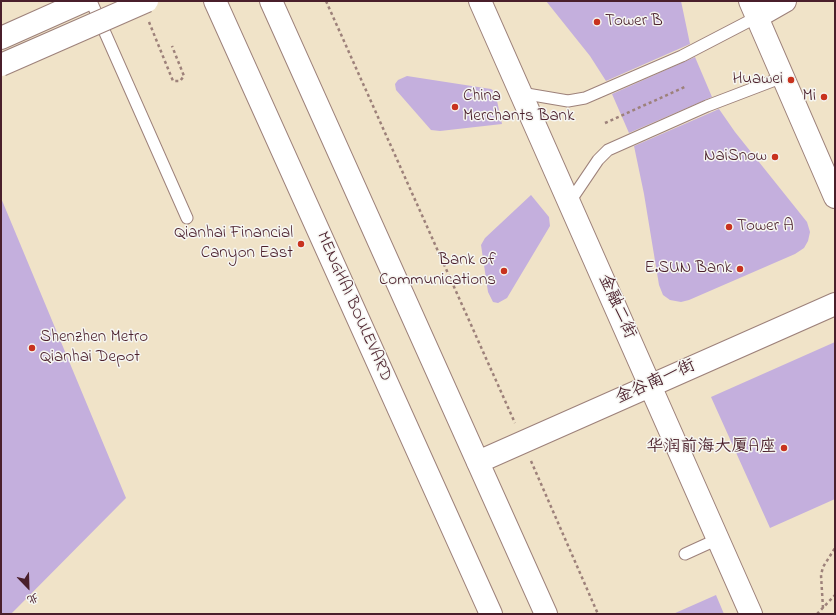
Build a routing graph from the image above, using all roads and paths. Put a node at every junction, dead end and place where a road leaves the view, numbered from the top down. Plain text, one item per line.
1 (84, 1) edge
2 (91, 1) edge
3 (215, 1) edge
4 (271, 1) edge
5 (326, 1) edge
6 (480, 1) edge
7 (785, 1) edge
8 (144, 2) edge
9 (754, 9) edge
10 (1, 38) edge
11 (172, 46) dead end
12 (1, 65) edge
13 (783, 77) junction
14 (687, 86) dead end
15 (521, 93) junction
16 (605, 123) dead end
17 (835, 197) edge
18 (569, 203) junction
19 (187, 218) dead end
20 (835, 304) edge
21 (650, 386) junction
22 (523, 442) junction
23 (478, 462) junction
24 (718, 539) junction
25 (835, 548) edge
26 (685, 554) dead end
27 (835, 596) edge
28 (823, 608) junction
29 (492, 614) edge
30 (546, 614) edge
31 (598, 614) edge
32 (751, 614) edge
33 (818, 614) edge

1 - 10 street
2 - 19 lane
3 - 29 street, MENGHAI BOULEVARD
4 - 23 street
5 - 22 path
6 - 15 street, 金融二街
7 - 9 street
8 - 11 path
8 - 12 street, bridge
9 - 13 street
9 - 15 lane
13 - 17 street
13 - 18 lane
14 - 16 path
15 - 18 street, 金融二街
18 - 21 street, 金融二街
20 - 21 street, 金谷南一街
21 - 22 street, 金谷南一街
21 - 24 street, 金融二街
22 - 23 street, 金谷南一街
22 - 31 path
23 - 30 street
24 - 26 lane
24 - 32 street, 金融二街
25 - 28 path
27 - 28 path
28 - 33 path

